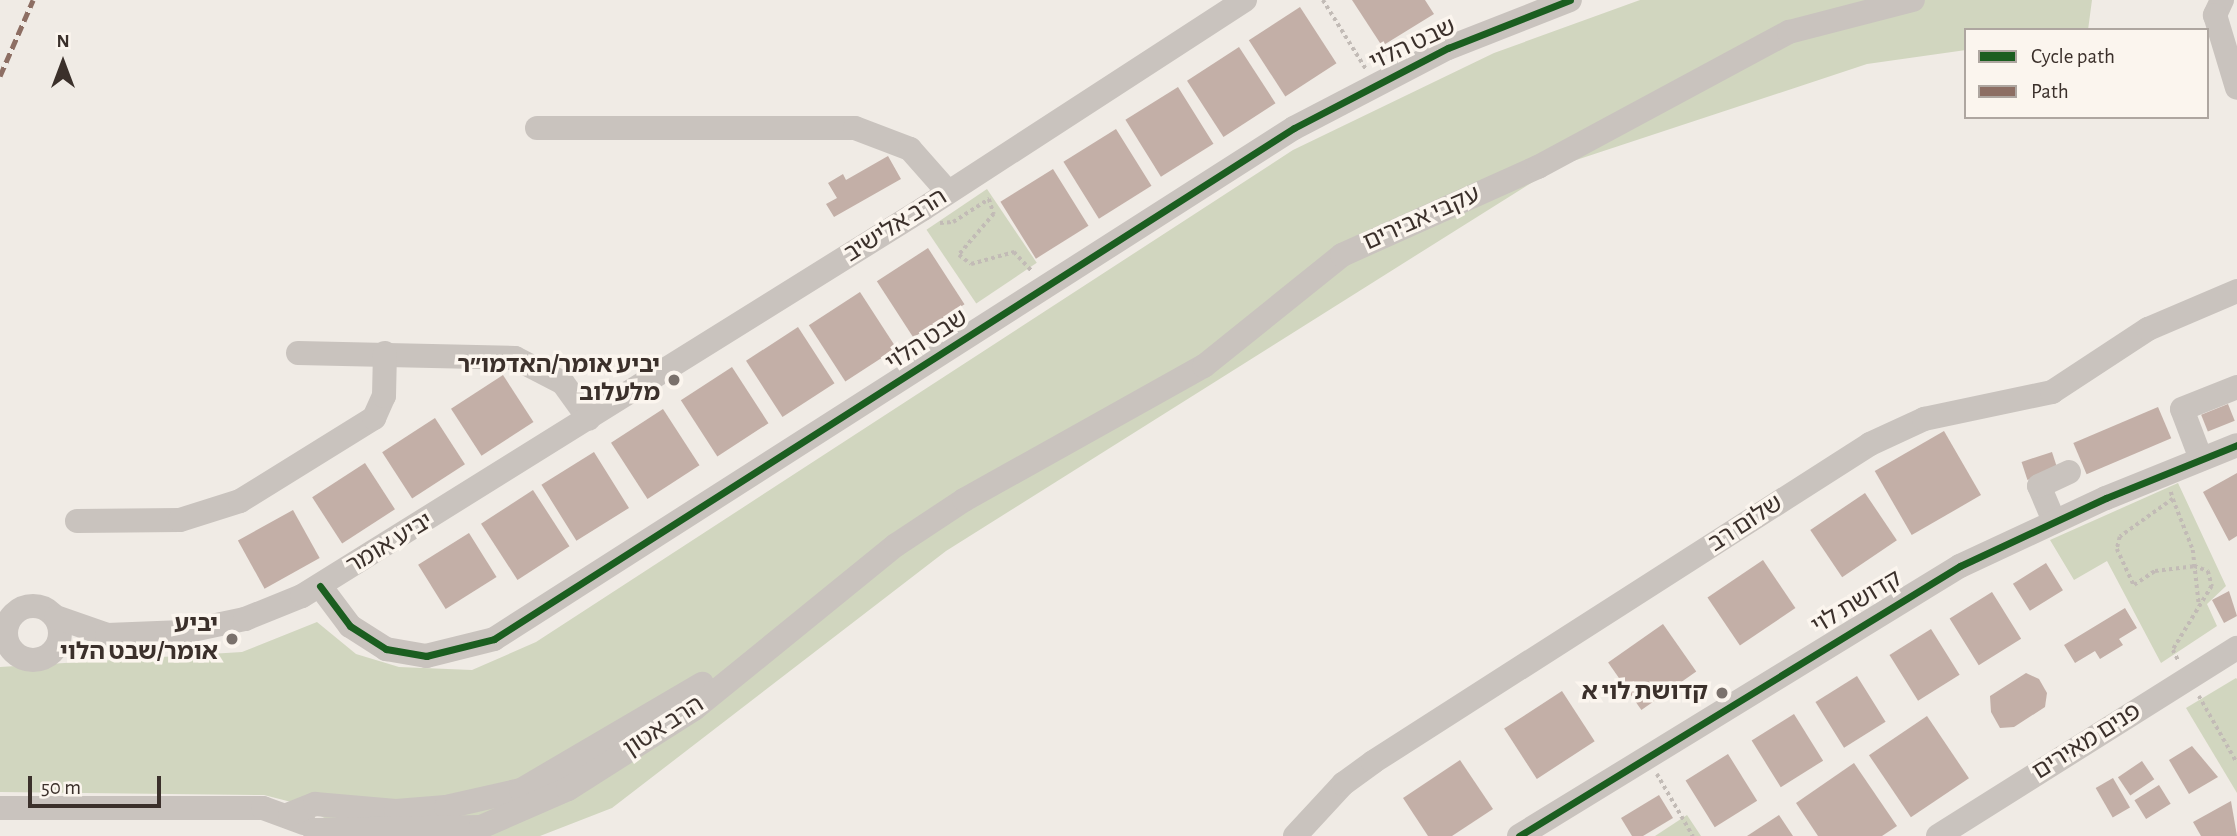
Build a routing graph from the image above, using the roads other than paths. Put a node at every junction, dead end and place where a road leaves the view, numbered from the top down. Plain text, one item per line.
1 (1245, 0) edge
2 (1570, 0) edge
3 (1913, 0) edge
4 (2222, 0) edge
5 (2237, 88) edge
6 (537, 128) dead end
7 (948, 192) junction
8 (2237, 291) edge
9 (298, 353) dead end
10 (385, 353) junction
11 (2237, 387) edge
12 (590, 419) junction
13 (2237, 445) edge
14 (544, 448) joint
15 (2201, 459) junction
16 (2069, 472) dead end
17 (964, 500) joint
18 (77, 521) dead end
19 (2054, 521) junction
20 (320, 586) junction
21 (56, 617) junction
22 (5, 620) edge
23 (107, 635) junction
24 (780, 645) junction
25 (6, 648) edge
26 (54, 651) junction
27 (2236, 652) edge
28 (0, 808) edge
29 (290, 814) junction
30 (1549, 828) edge
31 (316, 833) edge
32 (1295, 836) edge
33 (1518, 836) edge
34 (1938, 836) edge

1 - 7 street, הרב אלישיב
2 - 20 street, שבט הלוי
3 - 17 street, עקבי אבירים
4 - 5 street
6 - 7 street
7 - 12 street, הרב אלישיב
8 - 32 street, שלום רב
9 - 10 street
10 - 12 street
10 - 18 street
11 - 15 street
12 - 14 street, הרב אלישיב
13 - 15 street, קדושת לוי
14 - 20 street, יביע אומר
15 - 19 street, קדושת לוי
16 - 19 street
17 - 24 street, הרב אטון
19 - 30 street, קדושת לוי
20 - 23 street, יביע אומר
21 - 22 street
21 - 23 street
21 - 26 street
22 - 25 street
23 - 26 street
24 - 29 street
24 - 31 street, הרב אטון
25 - 26 street
27 - 34 street, פנים מאירים
28 - 29 street
29 - 31 street
30 - 33 street, קדושת לוי

